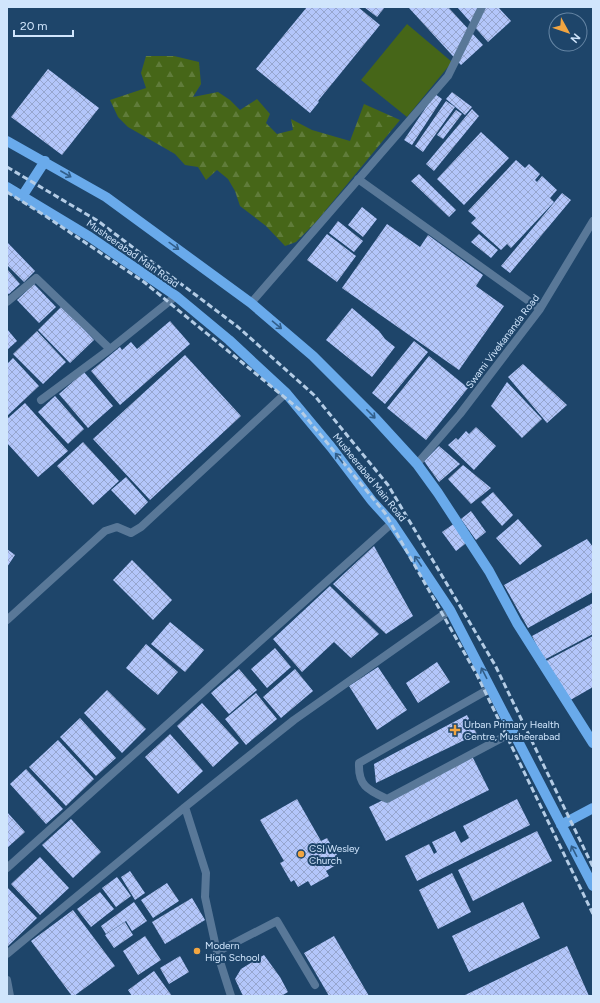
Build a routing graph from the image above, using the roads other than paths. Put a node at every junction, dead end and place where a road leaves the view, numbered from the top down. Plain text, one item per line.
1 (482, 7) edge
2 (7, 142) edge
3 (45, 161) junction
4 (358, 179) junction
5 (7, 187) edge
6 (23, 195) junction
7 (593, 221) edge
8 (176, 296) junction
9 (7, 302) edge
10 (251, 303) junction
11 (540, 309) junction
12 (110, 349) junction
13 (286, 393) junction
14 (41, 400) dead end
15 (417, 464) junction
16 (392, 523) junction
17 (450, 610) junction
18 (7, 620) edge
19 (491, 688) junction
20 (513, 732) junction
21 (592, 738) edge
22 (185, 807) junction
23 (593, 808) edge
24 (561, 825) junction
25 (7, 868) edge
26 (593, 886) edge
27 (217, 952) junction
28 (7, 954) edge
29 (7, 980) edge
30 (315, 986) dead end
31 (10, 996) edge
32 (231, 996) edge

1 - 4 street
2 - 3 main road
3 - 6 main road
3 -> 10 main road
4 - 10 street
4 - 11 street
5 - 6 main road, Musheerabad Main Road
6 - 8 main road, Musheerabad Main Road
7 - 11 street, Swami Vivekananda Road
8 - 12 street
8 - 13 main road, Musheerabad Main Road
9 - 12 street
10 -> 15 main road
11 - 15 street, Swami Vivekananda Road
12 - 14 street
16 -> 13 main road, Musheerabad Main Road
13 - 18 street
15 - 21 main road
17 -> 16 main road, Musheerabad Main Road
16 - 25 street
19 -> 17 main road, Musheerabad Main Road
17 - 22 street
19 - 20 main road, Musheerabad Main Road
19 - 20 street
20 - 24 main road, Musheerabad Main Road
22 - 27 street
22 - 28 street
23 - 24 main road
26 -> 24 main road, Musheerabad Main Road
27 - 30 street
27 - 32 street
29 - 31 street

